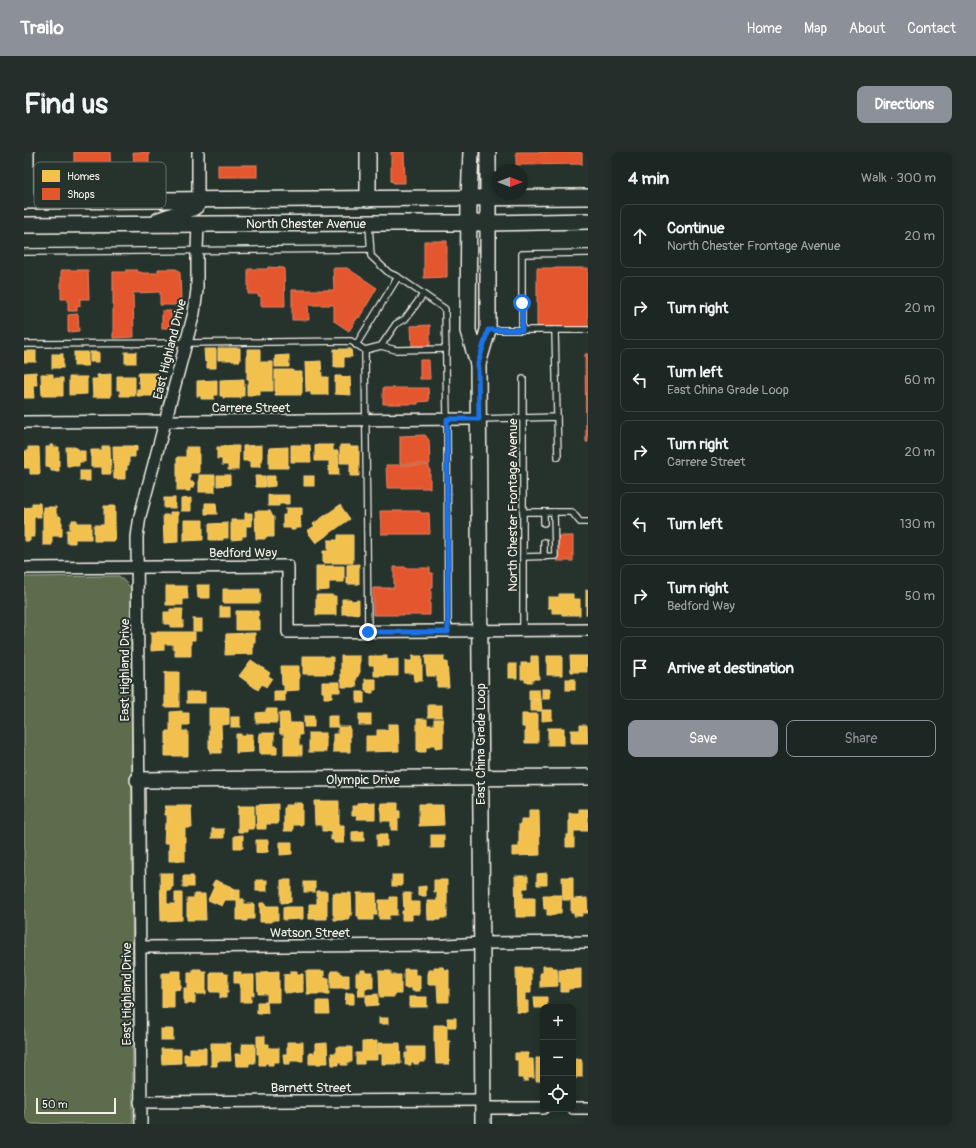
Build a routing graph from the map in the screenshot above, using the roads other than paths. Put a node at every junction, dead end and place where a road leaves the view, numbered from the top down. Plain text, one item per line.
1 (28, 152) edge
2 (198, 152) edge
3 (368, 152) edge
4 (470, 152) edge
5 (488, 152) edge
6 (588, 197) edge
7 (368, 199) junction
8 (166, 200) edge
9 (198, 200) junction
10 (26, 201) edge
11 (469, 210) junction
12 (488, 210) junction
13 (588, 221) edge
14 (369, 223) junction
15 (147, 224) junction
16 (198, 224) junction
17 (24, 225) edge
18 (370, 249) junction
19 (197, 250) junction
20 (24, 252) edge
21 (588, 253) edge
22 (398, 277) junction
23 (423, 294) junction
24 (488, 330) junction
25 (522, 330) junction
26 (555, 330) junction
27 (588, 330) edge
28 (186, 343) junction
29 (24, 344) edge
30 (356, 345) junction
31 (381, 346) junction
32 (446, 349) junction
33 (365, 350) junction
34 (478, 364) junction
35 (523, 379) dead end
36 (557, 417) junction
37 (523, 418) junction
38 (447, 419) junction
39 (479, 419) junction
40 (366, 420) junction
41 (165, 421) junction
42 (24, 422) edge
43 (558, 458) dead end
44 (523, 512) junction
45 (544, 512) junction
46 (554, 512) junction
47 (588, 522) edge
48 (544, 523) dead end
49 (544, 542) dead end
50 (523, 557) junction
51 (544, 557) junction
52 (137, 567) junction
53 (24, 568) edge
54 (588, 630) edge
55 (480, 631) junction
56 (523, 631) junction
57 (368, 632) junction
58 (448, 632) junction
59 (588, 777) edge
60 (481, 778) junction
61 (138, 780) junction
62 (588, 942) edge
63 (482, 943) junction
64 (140, 947) junction
65 (140, 1102) junction
66 (482, 1104) junction
67 (540, 1108) edge
68 (576, 1108) edge
69 (588, 1108) edge
70 (140, 1124) edge
71 (483, 1124) edge

1 - 10 street
2 - 9 street
3 - 7 main road
4 - 11 main road, East China Grade Loop
5 - 12 main road, East China Grade Loop
6 - 12 main road, North Chester Avenue
7 - 9 main road, North Chester Avenue
7 - 11 main road, North Chester Avenue
8 - 9 main road, North Chester Avenue
9 - 15 main road
11 - 12 main road, North Chester Avenue
11 - 12 main road, North Chester Avenue
11 - 14 main road, North Chester Avenue
11 - 34 main road, East China Grade Loop
12 - 13 main road, North Chester Avenue
12 - 24 main road, East China Grade Loop
14 - 16 main road, North Chester Avenue
14 - 18 lane
15 - 16 main road, North Chester Avenue
15 - 17 main road, North Chester Avenue
16 - 19 street, East Highland Drive
18 - 19 lane
18 - 22 lane
19 - 20 lane
19 - 28 street, East Highland Drive
21 - 25 lane
22 - 23 lane
22 - 30 lane
23 - 31 lane
23 - 32 lane
24 - 25 lane
24 - 34 main road, East China Grade Loop
25 - 26 lane
26 - 27 lane
26 - 36 lane
28 - 29 lane
28 - 30 lane
28 - 41 street, East Highland Drive
30 - 33 lane
31 - 32 lane
31 - 33 lane
32 - 38 lane
33 - 40 lane
34 - 39 main road, East China Grade Loop
35 - 37 lane, North Chester Frontage Avenue
36 - 37 lane
36 - 43 lane
37 - 39 lane
37 - 44 lane, North Chester Frontage Avenue
38 - 39 street, Carrere Street
38 - 40 street, Carrere Street
38 - 58 lane
39 - 55 main road, East China Grade Loop
40 - 41 street, Carrere Street
40 - 57 lane
41 - 42 street, Carrere Street
41 - 52 street, East Highland Drive
44 - 45 lane
44 - 50 lane, North Chester Frontage Avenue
45 - 46 lane
45 - 48 lane
46 - 47 lane
46 - 51 lane
49 - 51 lane
50 - 51 lane
50 - 56 lane, North Chester Frontage Avenue
52 - 53 street, Bedford Way
52 - 57 street, Bedford Way
52 - 61 street, East Highland Drive
54 - 56 street, Bedford Way
55 - 56 street, Bedford Way
55 - 58 street, Bedford Way
55 - 60 main road, East China Grade Loop
57 - 58 street, Bedford Way
59 - 60 main road, Olympic Drive
60 - 61 main road, Olympic Drive
60 - 63 main road, East China Grade Loop
61 - 64 street, East Highland Drive
62 - 63 street, Watson Street
63 - 64 street, Watson Street
63 - 66 main road, East China Grade Loop
64 - 65 street, East Highland Drive
65 - 66 street, Barnett Street
65 - 70 street, East Highland Drive
66 - 67 street, Barnett Street
66 - 71 main road, East China Grade Loop
68 - 69 street

